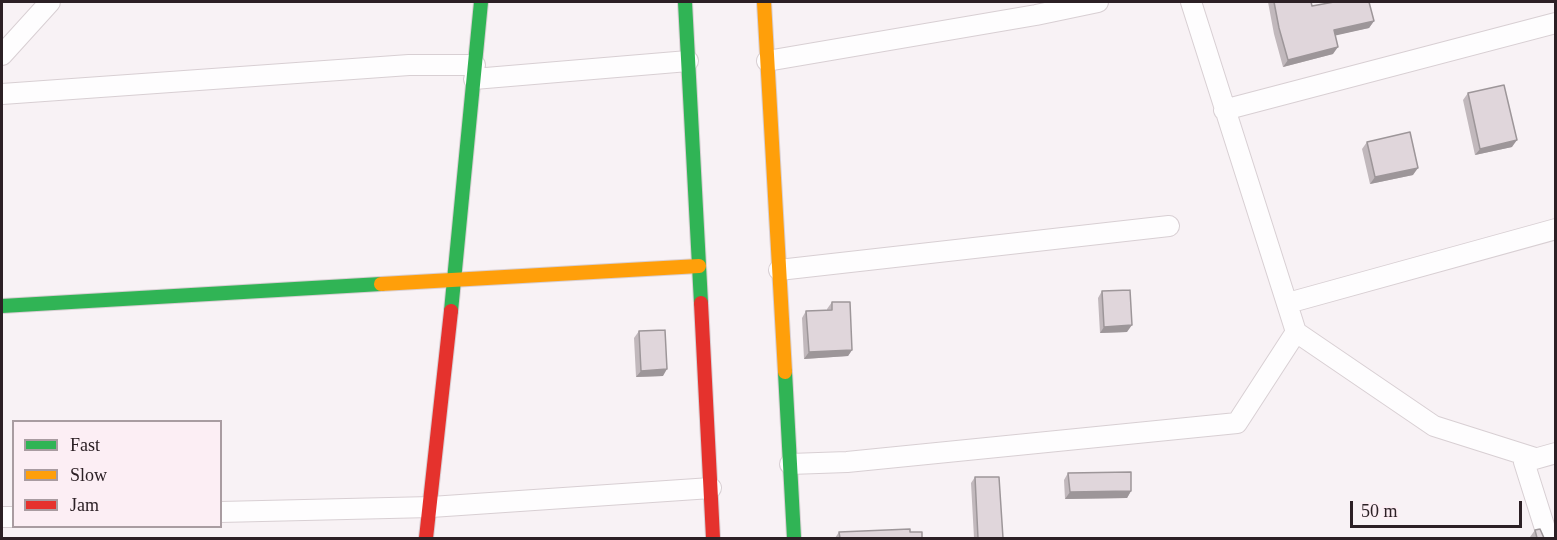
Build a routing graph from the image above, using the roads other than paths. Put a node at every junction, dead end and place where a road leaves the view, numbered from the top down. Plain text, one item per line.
1 (50, 2) edge
2 (481, 2) edge
3 (686, 2) edge
4 (764, 2) edge
5 (1098, 2) edge
6 (1191, 2) edge
7 (1556, 23) edge
8 (2, 55) edge
9 (767, 60) junction
10 (688, 61) junction
11 (475, 72) junction
12 (2, 94) edge
13 (1224, 110) junction
14 (1169, 226) dead end
15 (1556, 228) edge
16 (699, 266) junction
17 (779, 270) junction
18 (454, 280) junction
19 (1288, 303) junction
20 (2, 306) edge
21 (1296, 332) junction
22 (1556, 453) edge
23 (1535, 458) junction
24 (790, 464) junction
25 (711, 488) junction
26 (431, 507) junction
27 (222, 512) edge
28 (426, 538) edge
29 (713, 538) edge
30 (794, 538) edge
31 (1548, 538) edge

1 - 8 street
2 - 11 main road
3 - 10 main road
4 - 9 main road
5 - 9 street
6 - 13 street
7 - 13 street
9 - 17 main road
10 - 11 street
10 - 16 main road
11 - 12 street
11 - 18 main road
13 - 19 street
14 - 17 street
15 - 19 street
16 - 18 main road
16 - 25 main road
17 - 24 main road
18 - 20 main road
18 - 26 main road
19 - 21 street
21 - 23 street
21 - 24 street
22 - 23 street
23 - 31 street
24 - 30 main road
25 - 26 street
25 - 29 main road
26 - 27 street
26 - 28 main road

